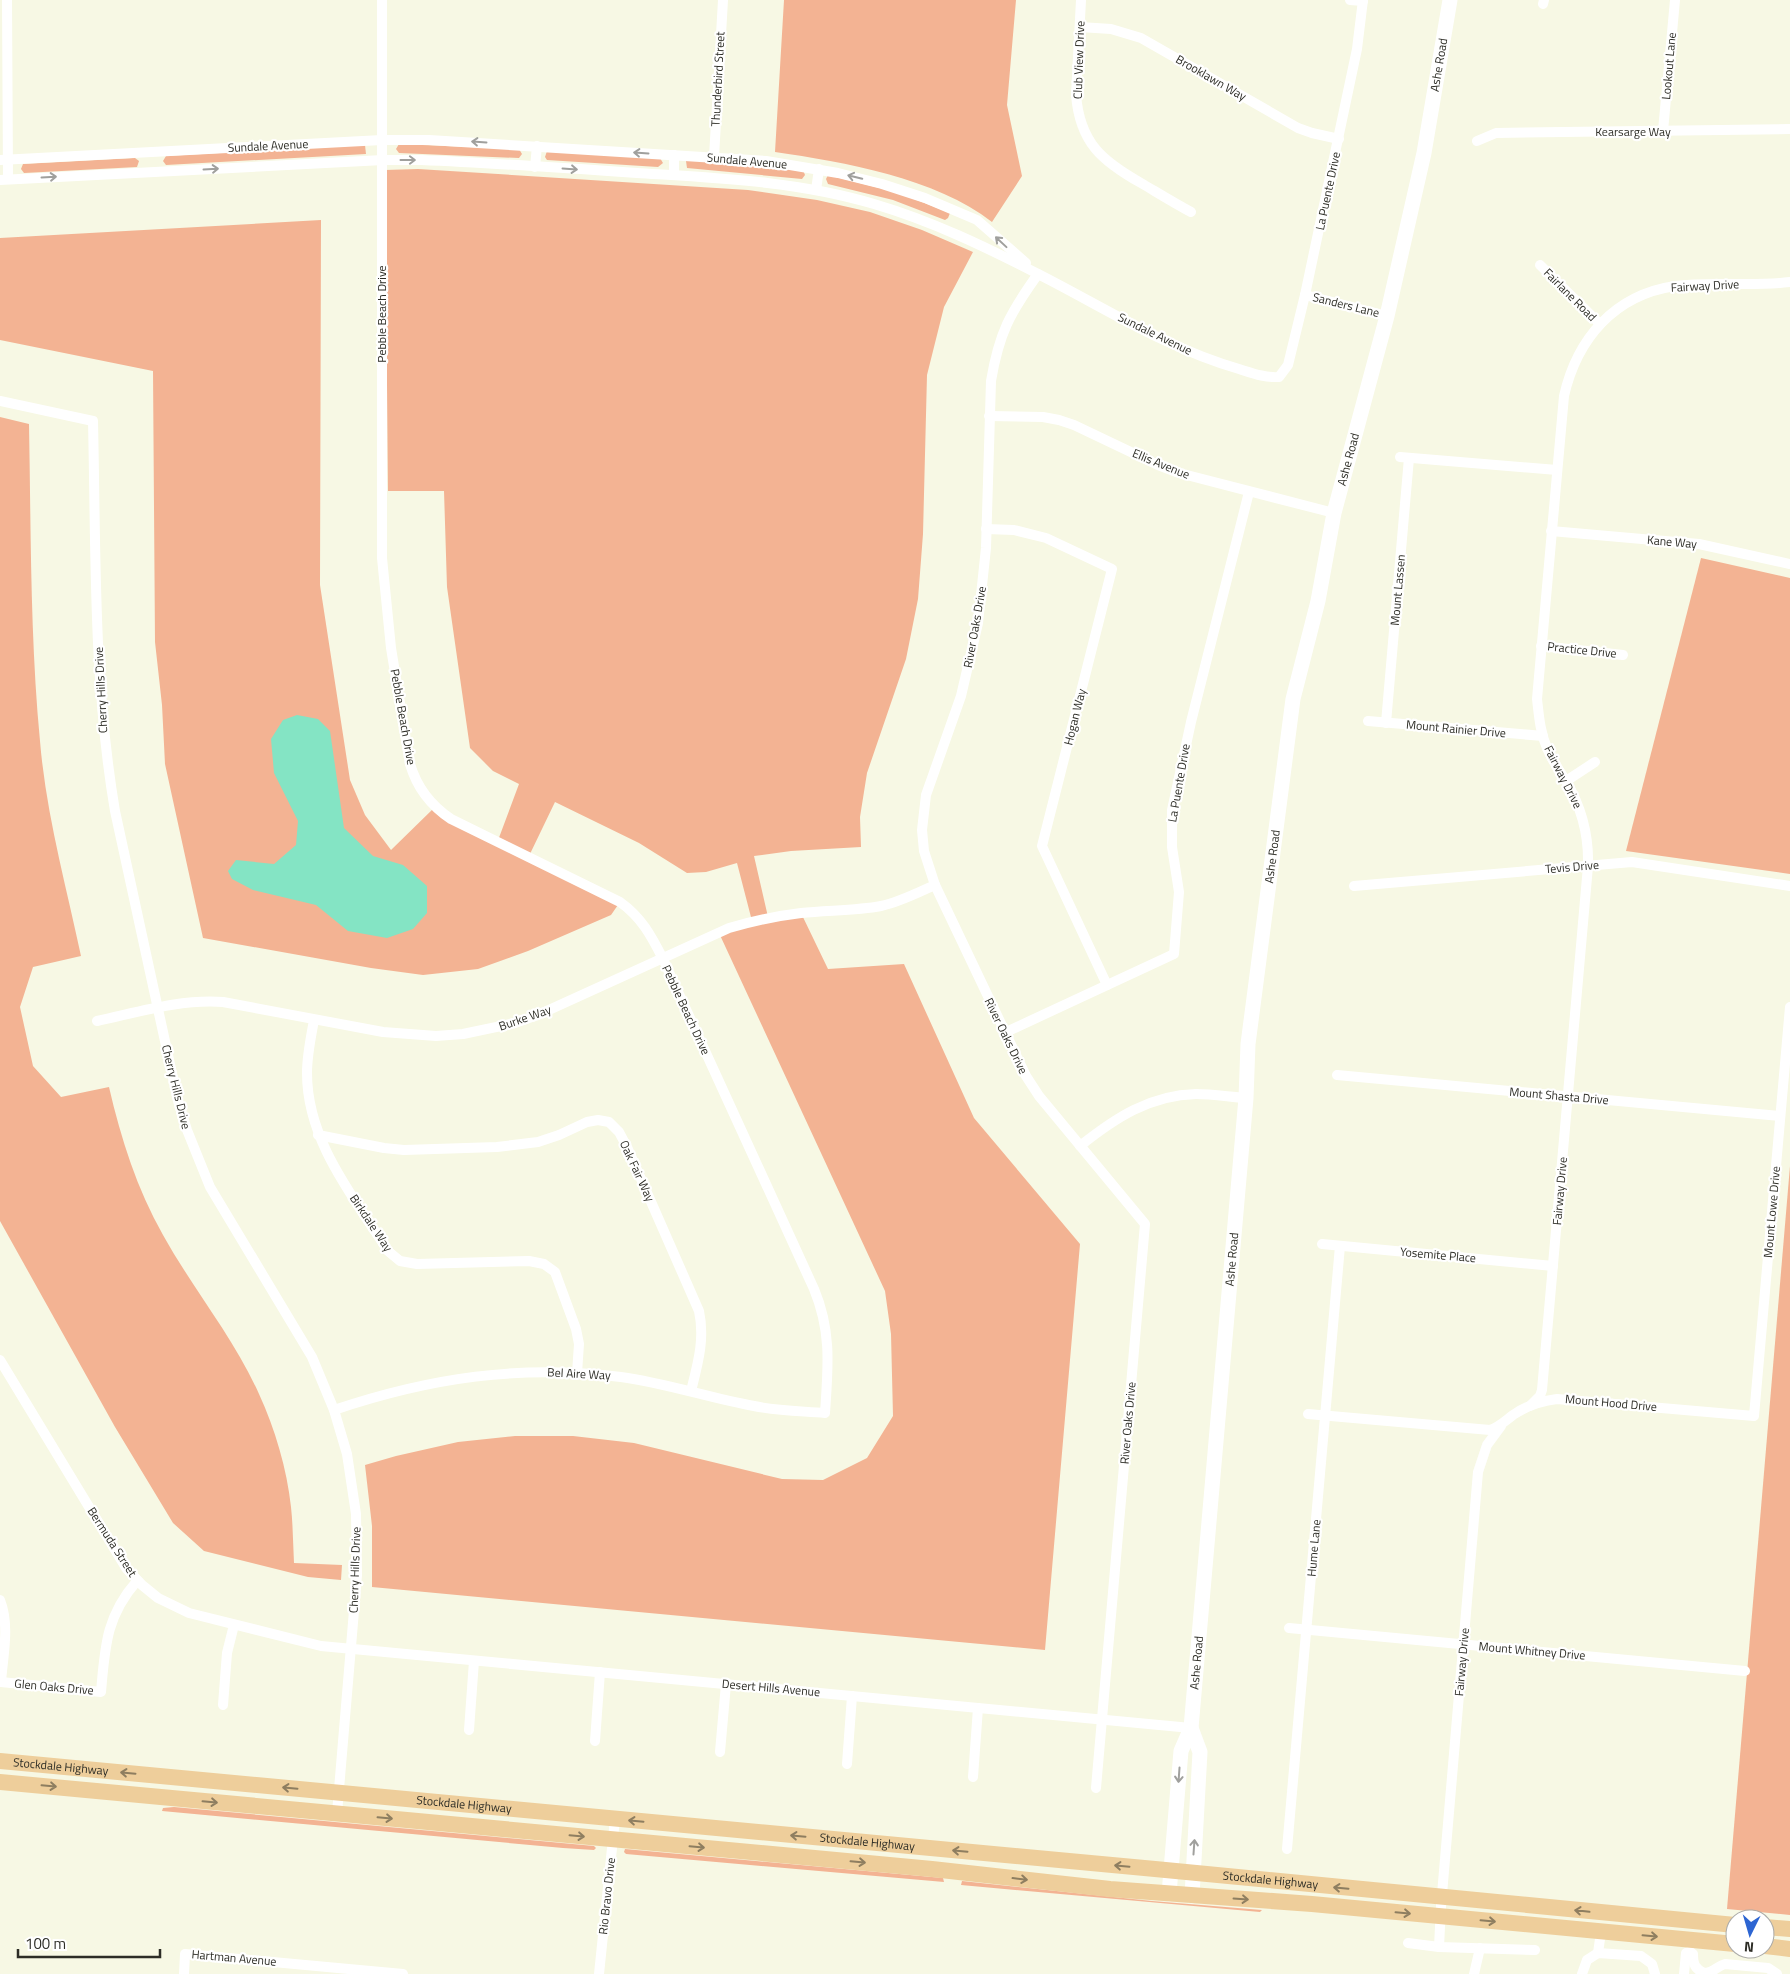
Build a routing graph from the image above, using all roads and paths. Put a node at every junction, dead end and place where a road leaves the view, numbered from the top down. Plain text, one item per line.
1 (7, 0) edge
2 (382, 0) edge
3 (723, 0) edge
4 (1081, 0) edge
5 (1350, 0) edge
6 (1450, 0) edge
7 (1675, 0) edge
8 (1363, 1) edge
9 (1080, 27) junction
10 (1790, 130) edge
11 (1663, 131) junction
12 (1339, 139) junction
13 (382, 140) junction
14 (1477, 141) dead end
15 (537, 146) junction
16 (674, 155) junction
17 (714, 157) junction
18 (4, 160) edge
19 (383, 160) junction
20 (536, 167) junction
21 (819, 169) junction
22 (674, 175) junction
23 (4, 179) edge
24 (816, 190) junction
25 (1191, 212) dead end
26 (1540, 265) dead end
27 (1038, 274) junction
28 (1790, 282) edge
29 (1305, 295) junction
30 (1387, 316) junction
31 (1600, 324) junction
32 (1278, 377) joint
33 (0, 401) edge
34 (989, 416) junction
35 (1557, 470) junction
36 (1249, 492) junction
37 (1334, 513) junction
38 (986, 529) junction
39 (1552, 531) junction
40 (1790, 564) edge
41 (1541, 646) junction
42 (1622, 654) dead end
43 (1368, 721) dead end
44 (1386, 723) junction
45 (1543, 736) junction
46 (1595, 762) dead end
47 (1566, 781) junction
48 (1588, 866) junction
49 (935, 885) junction
50 (1354, 886) dead end
51 (1790, 886) edge
52 (662, 959) junction
53 (1107, 985) junction
54 (1790, 1007) edge
55 (158, 1008) junction
56 (314, 1020) junction
57 (97, 1022) dead end
58 (1004, 1033) junction
59 (1337, 1075) dead end
60 (1568, 1096) junction
61 (1246, 1098) junction
62 (1780, 1116) junction
63 (318, 1135) junction
64 (1080, 1146) junction
65 (1322, 1244) dead end
66 (1340, 1246) junction
67 (1553, 1266) junction
68 (0, 1360) edge
69 (577, 1373) junction
70 (691, 1391) junction
71 (1530, 1406) junction
72 (334, 1410) junction
73 (825, 1413) joint
74 (1308, 1414) dead end
75 (1325, 1416) junction
76 (1754, 1416) joint
77 (1503, 1424) junction
78 (137, 1581) junction
79 (0, 1600) edge
80 (234, 1625) junction
81 (1289, 1628) dead end
82 (1307, 1630) junction
83 (1463, 1644) junction
84 (350, 1649) junction
85 (474, 1660) junction
86 (1745, 1670) dead end
87 (600, 1672) junction
88 (726, 1684) junction
89 (852, 1696) junction
90 (223, 1705) dead end
91 (978, 1708) junction
92 (1102, 1719) junction
93 (1191, 1728) junction
94 (469, 1730) dead end
95 (595, 1741) dead end
96 (720, 1752) dead end
97 (0, 1761) edge
98 (847, 1764) dead end
99 (973, 1777) dead end
100 (0, 1782) edge
101 (1096, 1788) dead end
102 (338, 1793) junction
103 (337, 1813) junction
104 (615, 1819) junction
105 (613, 1839) junction
106 (1287, 1849) dead end
107 (1170, 1870) junction
108 (1193, 1873) junction
109 (1169, 1894) junction
110 (1192, 1896) junction
111 (1441, 1907) junction
112 (1725, 1924) edge
113 (1775, 1928) edge
114 (1790, 1929) edge
115 (1600, 1932) junction
116 (1408, 1943) dead end
117 (1725, 1945) edge
118 (1439, 1947) junction
119 (1691, 1947) junction
120 (1775, 1947) edge
121 (1480, 1948) junction
122 (1790, 1949) edge
123 (1535, 1950) dead end
124 (1598, 1953) junction
125 (184, 1974) edge
126 (403, 1974) edge
127 (599, 1974) edge
128 (1474, 1974) edge
129 (1582, 1974) edge
130 (1656, 1974) edge
131 (1684, 1974) edge
132 (1777, 1974) edge

1 - 18 street
2 - 13 street, Pebble Beach Drive
3 - 17 street, Thunderbird Street
4 - 9 street, Club View Drive
5 - 8 street
6 - 30 street, Ashe Road
7 - 11 street, Lookout Lane
8 - 12 street, La Puente Drive
9 - 12 street, Brooklawn Way
9 - 25 street, Club View Drive
10 - 11 street, Kearsarge Way
11 - 14 street, Kearsarge Way
12 - 29 street, La Puente Drive
15 -> 13 street, Sundale Avenue
13 - 18 street, Sundale Avenue
13 - 19 street, Pebble Beach Drive
16 -> 15 street, Sundale Avenue
15 - 20 street
16 - 17 street, Sundale Avenue
16 - 22 street
17 - 21 street, Sundale Avenue
18 - 23 street
19 -> 20 street, Sundale Avenue
23 -> 19 street, Sundale Avenue
19 - 52 street, Pebble Beach Drive
20 -> 22 street, Sundale Avenue
21 - 24 street
27 -> 21 street, Sundale Avenue
22 - 24 street, Sundale Avenue
24 - 27 street, Sundale Avenue
26 - 31 street, Fairlane Road
27 - 32 street, Sundale Avenue
27 - 34 street, River Oaks Drive
28 - 31 street, Fairway Drive
29 - 30 street, Sanders Lane
29 - 32 street, La Puente Drive
30 - 37 street, Ashe Road
31 - 35 street, Fairway Drive
33 - 55 street, Cherry Hills Drive
34 - 36 street, Ellis Avenue
34 - 38 street, River Oaks Drive
35 - 39 street, Fairway Drive
35 - 44 street, Mount Lassen
36 - 37 street, Ellis Avenue
36 - 53 street, La Puente Drive
37 - 61 street, Ashe Road
38 - 49 street, River Oaks Drive
38 - 53 street, Hogan Way
39 - 40 street, Kane Way
39 - 41 street, Fairway Drive
41 - 42 street, Practice Drive
41 - 45 street, Fairway Drive
43 - 44 street, Mount Rainier Drive
44 - 45 street, Mount Rainier Drive
45 - 47 street, Fairway Drive
46 - 47 street
47 - 48 street, Fairway Drive
48 - 50 street, Tevis Drive
48 - 51 street, Tevis Drive
48 - 60 street, Fairway Drive
49 - 52 street, Burke Way
49 - 58 street, River Oaks Drive
52 - 56 street, Burke Way
52 - 73 street, Pebble Beach Drive
53 - 58 street, La Puente Drive
54 - 62 street, Mount Lowe Drive
55 - 56 street, Burke Way
55 - 57 street, Burke Way
55 - 72 street, Cherry Hills Drive
56 - 63 street, Birkdale Way
58 - 64 street, River Oaks Drive
59 - 60 street, Mount Shasta Drive
60 - 62 street, Mount Shasta Drive
60 - 67 street, Fairway Drive
61 - 64 street
61 - 93 street, Ashe Road
62 - 76 street, Mount Lowe Drive
63 - 69 street, Birkdale Way
63 - 70 street, Oak Fair Way
64 - 92 street, River Oaks Drive
65 - 66 street, Yosemite Place
66 - 67 street, Yosemite Place
66 - 75 street, Hume Lane
67 - 71 street, Fairway Drive
68 - 78 street, Bermuda Street
69 - 70 street, Bel Aire Way
69 - 72 street, Bel Aire Way
70 - 73 street, Bel Aire Way
71 - 76 street, Mount Hood Drive
71 - 77 street, Mount Hood Drive
72 - 84 street, Cherry Hills Drive
74 - 75 street, Mount Hood Drive
75 - 77 street, Mount Hood Drive
75 - 82 street, Hume Lane
77 - 83 street, Fairway Drive
78 - 79 street, Glen Oaks Drive
78 - 80 street, Bermuda Street
80 - 84 street, Bermuda Street
80 - 90 street
81 - 82 street, Mount Whitney Drive
82 - 83 street, Mount Whitney Drive
82 - 106 street, Hume Lane
83 - 86 street, Mount Whitney Drive
83 - 111 street, Fairway Drive
84 - 85 street, Desert Hills Avenue
84 - 102 street, Cherry Hills Drive
85 - 87 street, Desert Hills Avenue
85 - 94 street
87 - 88 street, Desert Hills Avenue
87 - 95 street
88 - 89 street, Desert Hills Avenue
88 - 96 street
89 - 91 street, Desert Hills Avenue
89 - 98 street
91 - 92 street, Desert Hills Avenue
91 - 99 street
92 - 93 street, Desert Hills Avenue
92 - 101 street, River Oaks Drive
93 -> 107 street, Ashe Road
108 -> 93 street, Ashe Road
102 -> 97 main road, Stockdale Highway
100 -> 103 main road, Stockdale Highway
102 - 103 street, Cherry Hills Drive
102 - 104 main road, Stockdale Highway
103 -> 105 main road, Stockdale Highway
104 - 105 street, Rio Bravo Drive
107 -> 104 main road, Stockdale Highway
105 -> 109 main road, Stockdale Highway
105 - 127 street, Rio Bravo Drive
107 - 108 main road, Stockdale Highway
107 - 109 street, Ashe Road
108 - 110 street, Ashe Road
111 -> 108 main road, Stockdale Highway
109 - 110 main road, Stockdale Highway
110 -> 111 main road, Stockdale Highway
112 -> 111 main road, Stockdale Highway
111 -> 115 main road, Stockdale Highway
111 - 118 street, Fairway Drive
113 - 114 main road
115 -> 119 main road, Stockdale Highway
115 - 124 street
116 - 118 street
117 - 119 main road, Stockdale Highway
118 - 121 street
119 - 131 street
119 - 132 street
120 - 122 main road
121 - 123 street
121 - 128 street
124 - 129 street
124 - 130 street
125 - 126 street, Hartman Avenue

